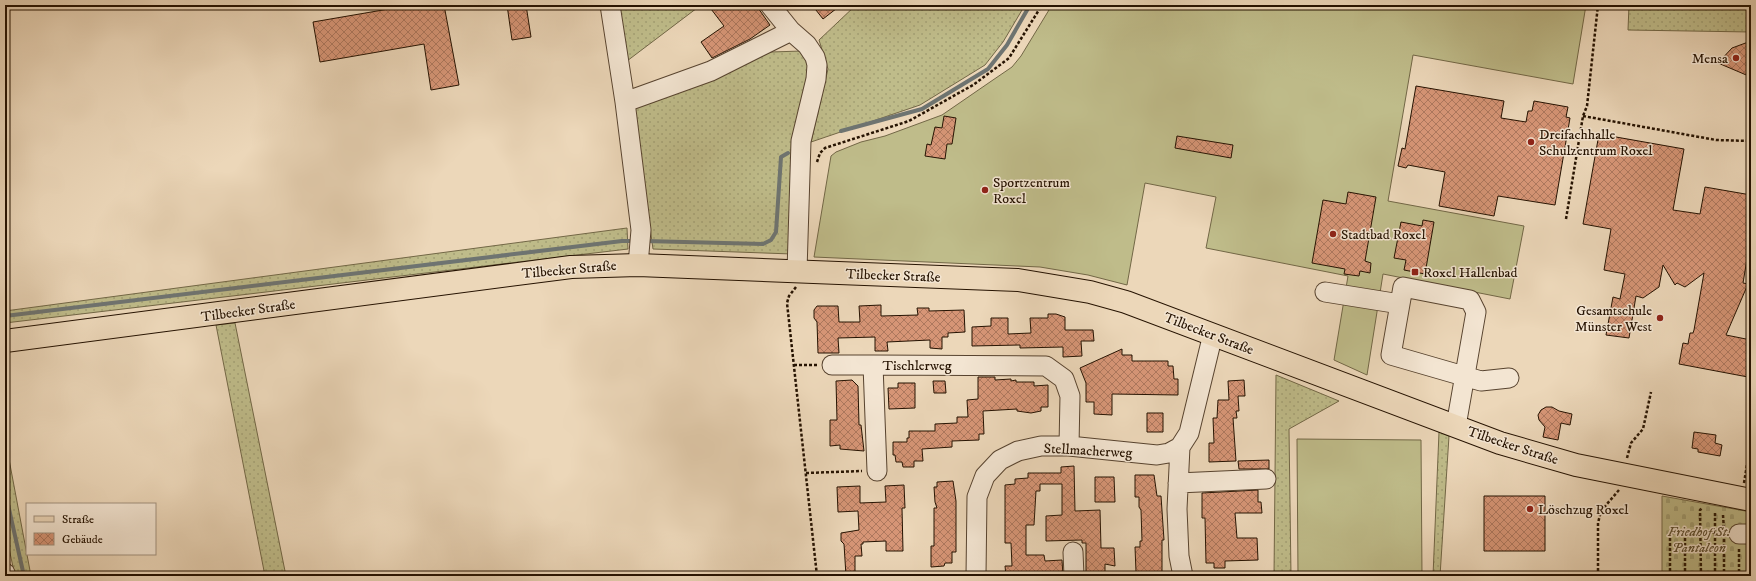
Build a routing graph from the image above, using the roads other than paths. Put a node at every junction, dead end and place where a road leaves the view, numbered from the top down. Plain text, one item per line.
1 (610, 5) edge
2 (770, 5) edge
3 (791, 31) junction
4 (625, 102) junction
5 (638, 265) junction
6 (797, 271) junction
7 (1325, 292) dead end
8 (1400, 304) junction
9 (1213, 334) junction
10 (5, 341) edge
11 (832, 365) road end
12 (873, 365) junction
13 (1466, 377) junction
14 (1508, 378) dead end
15 (1456, 426) junction
16 (1069, 446) junction
17 (1180, 448) junction
18 (877, 471) road end
19 (1266, 479) dead end
20 (1178, 483) junction
21 (1746, 499) edge
22 (1074, 552) dead end
23 (971, 576) edge
24 (976, 576) edge
25 (1074, 576) edge
26 (1183, 576) edge

1 - 4 street
2 - 3 street
3 - 4 street
3 - 6 street
4 - 5 street
5 - 6 main road, Tilbecker Straße
5 - 10 main road, Tilbecker Straße
6 - 9 main road, Tilbecker Straße
7 - 8 street
8 - 13 street
8 - 13 street
9 - 15 main road, Tilbecker Straße
9 - 17 street
11 - 12 street
12 - 16 street, Tischlerweg
12 - 18 street, Tischlerweg
13 - 14 street
13 - 15 street
15 - 21 main road, Tilbecker Straße
16 - 17 street, Stellmacherweg
16 - 24 street, Stellmacherweg
17 - 20 street
19 - 20 street
20 - 26 street
22 - 25 street
23 - 24 street, Stellmacherweg

